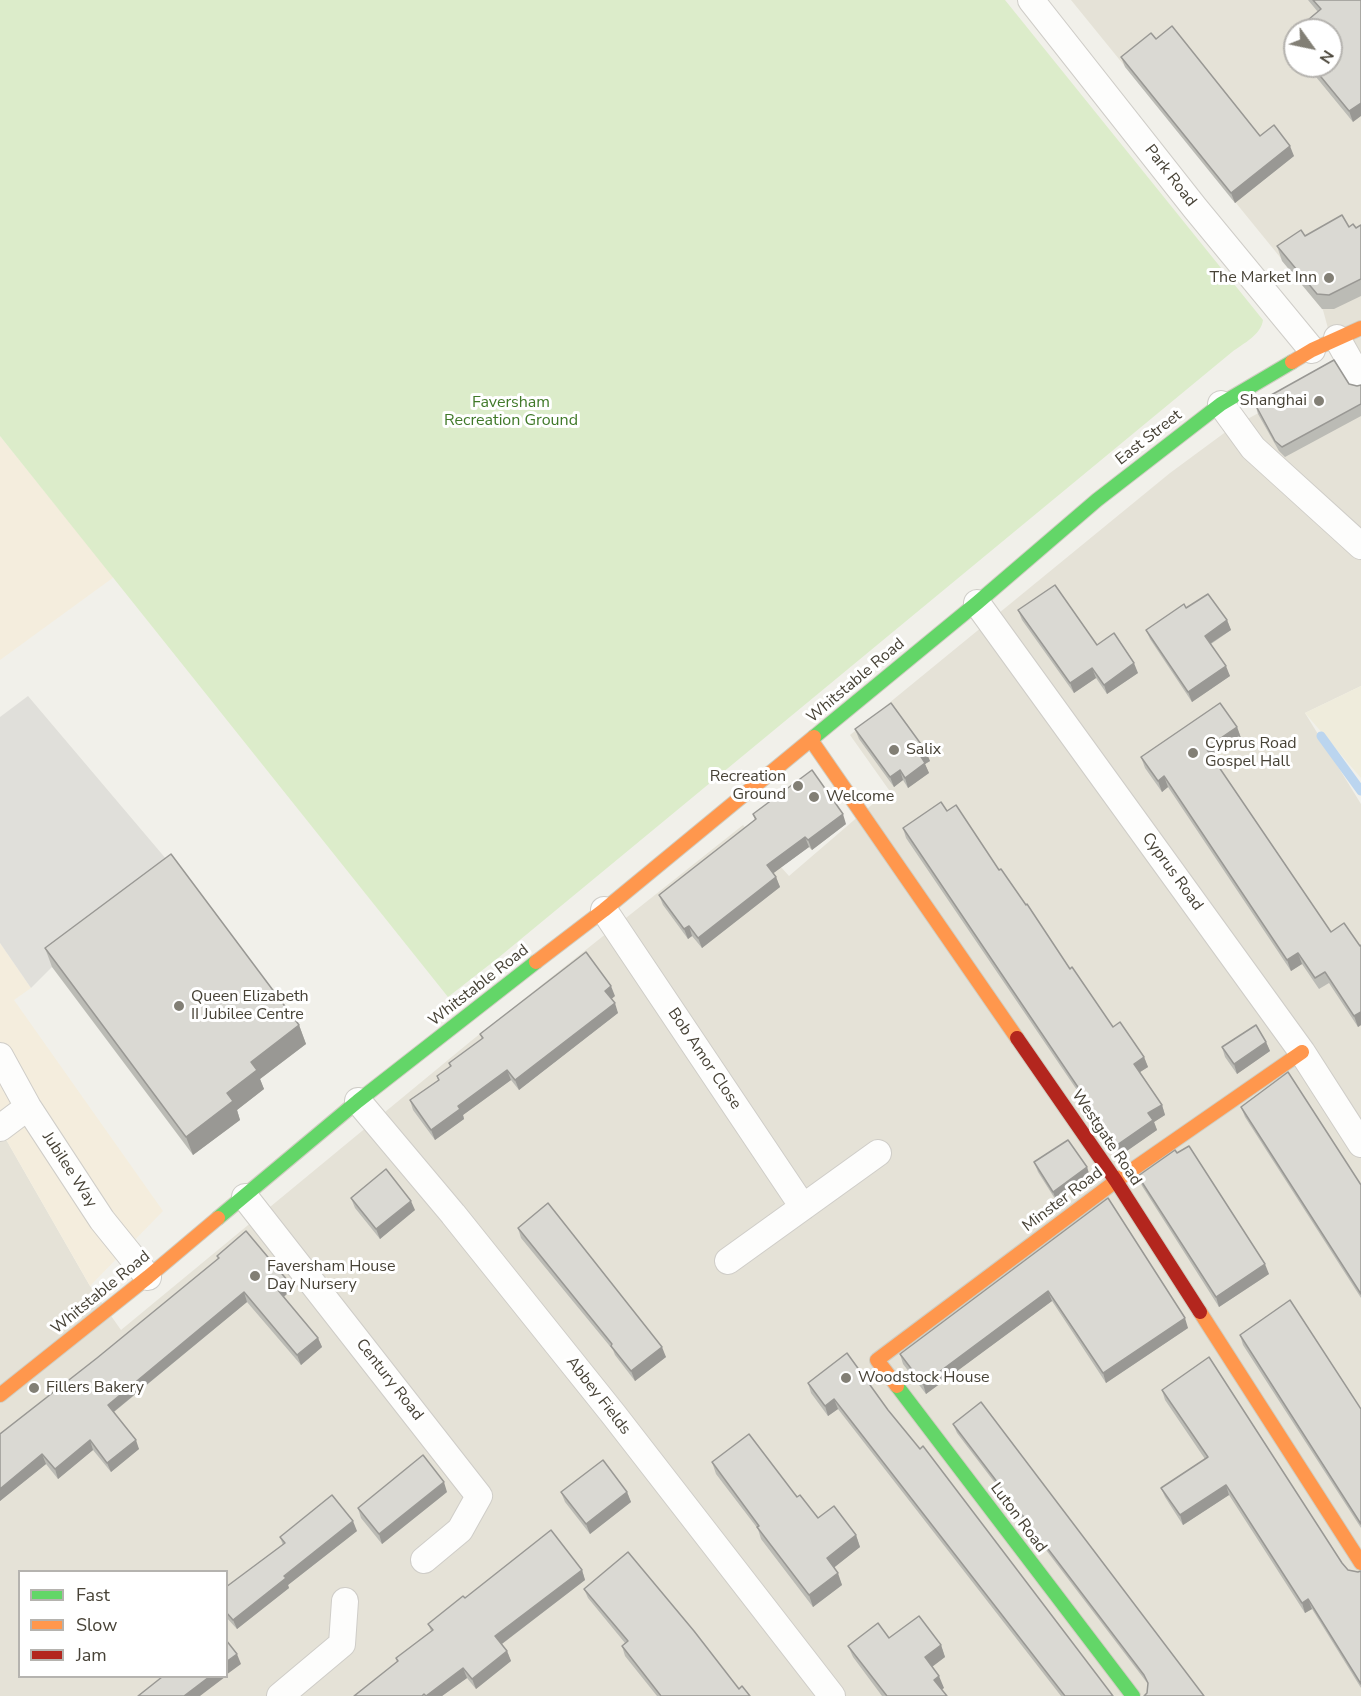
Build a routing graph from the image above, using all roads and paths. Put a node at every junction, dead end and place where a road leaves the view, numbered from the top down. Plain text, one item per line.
1 (1031, 0) edge
2 (1361, 328) edge
3 (1337, 338) junction
4 (1312, 350) junction
5 (1361, 381) edge
6 (1221, 404) junction
7 (1361, 546) edge
8 (977, 603) junction
9 (811, 740) junction
10 (604, 910) junction
11 (1302, 1052) junction
12 (0, 1056) edge
13 (358, 1101) junction
14 (28, 1107) junction
15 (0, 1128) edge
16 (1361, 1144) edge
17 (879, 1153) dead end
18 (1116, 1181) junction
19 (245, 1197) junction
20 (803, 1207) junction
21 (728, 1261) dead end
22 (148, 1277) junction
23 (877, 1360) joint
24 (0, 1395) edge
25 (424, 1560) dead end
26 (1361, 1563) edge
27 (345, 1601) dead end
28 (280, 1696) edge
29 (832, 1696) edge
30 (1133, 1696) edge

1 - 4 street, Park Road
2 - 3 street, East Street
3 - 4 street, East Street
3 - 5 street
4 - 6 street, East Street
6 - 7 street
6 - 8 street, East Street
8 - 9 street, Whitstable Road
8 - 11 street, Cyprus Road
9 - 10 street, Whitstable Road
9 - 18 street, Westgate Road
10 - 13 street, Whitstable Road
10 - 20 street, Bob Amor Close
11 - 16 street, Cyprus Road
11 - 18 street, Minster Road
12 - 14 street, Jubilee Way
13 - 19 street, Whitstable Road
13 - 29 street, Abbey Fields
14 - 15 street
14 - 22 street, Jubilee Way
17 - 20 street
18 - 23 street, Minster Road
18 - 26 street, Westgate Road
19 - 22 street, Whitstable Road
19 - 25 street, Century Road
20 - 21 street
22 - 24 street, Whitstable Road
23 - 30 street, Luton Road
27 - 28 street

